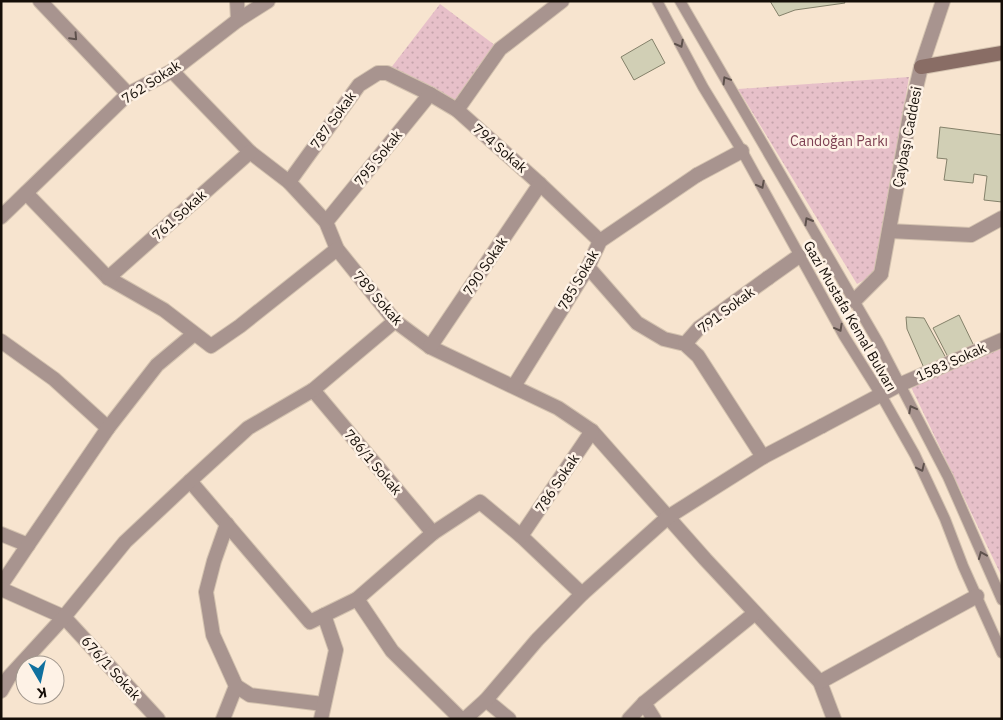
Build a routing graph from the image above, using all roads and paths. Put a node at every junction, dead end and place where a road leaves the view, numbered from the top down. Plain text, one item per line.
1 (40, 1) edge
2 (237, 1) edge
3 (268, 1) edge
4 (562, 1) edge
5 (657, 1) edge
6 (680, 1) edge
7 (943, 1) edge
8 (238, 20) junction
9 (1002, 53) edge
10 (921, 67) junction
11 (172, 71) junction
12 (387, 73) joint
13 (128, 94) junction
14 (430, 94) junction
15 (457, 110) junction
16 (742, 151) junction
17 (250, 152) junction
18 (289, 182) junction
19 (540, 184) junction
20 (26, 193) junction
21 (1, 216) edge
22 (1002, 218) edge
23 (326, 222) junction
24 (889, 231) junction
25 (600, 241) junction
26 (338, 249) junction
27 (799, 256) junction
28 (588, 267) junction
29 (108, 278) junction
30 (854, 301) junction
31 (394, 321) junction
32 (194, 334) junction
33 (1002, 340) edge
34 (1, 341) edge
35 (686, 344) junction
36 (430, 347) junction
37 (899, 385) junction
38 (514, 386) junction
39 (313, 390) junction
40 (881, 395) junction
41 (108, 428) junction
42 (592, 431) junction
43 (763, 457) junction
44 (190, 481) junction
45 (668, 517) junction
46 (227, 524) junction
47 (433, 533) junction
48 (1, 534) edge
49 (521, 536) junction
50 (28, 545) junction
51 (1, 585) edge
52 (1, 590) edge
53 (582, 594) junction
54 (977, 596) junction
55 (357, 599) junction
56 (1002, 600) edge
57 (755, 613) junction
58 (324, 615) junction
59 (64, 617) junction
60 (1002, 653) edge
61 (820, 682) junction
62 (236, 686) junction
63 (1, 691) edge
64 (486, 700) junction
65 (323, 704) junction
66 (644, 704) junction
67 (828, 717) edge
68 (158, 719) edge
69 (223, 719) edge
70 (321, 719) edge
71 (463, 719) edge
72 (510, 719) edge
73 (629, 719) edge
74 (654, 719) edge

1 -> 13 street
2 - 8 street
3 - 8 street, 762 Sokak
4 - 15 street
5 -> 16 lane, Gazi Mustafa Kemal Bulvarı
30 -> 6 lane, Gazi Mustafa Kemal Bulvarı
7 - 10 street, Çaybaşı Caddesi
8 - 11 street, 762 Sokak
9 - 10 main road
10 - 24 street, Çaybaşı Caddesi
11 - 13 street, 762 Sokak
11 - 17 street, 789 Sokak
12 - 14 street, 794 Sokak
12 - 18 street, 787 Sokak
13 - 20 street, 762 Sokak
14 - 15 street, 794 Sokak
14 - 23 street, 795 Sokak
15 - 19 street, 794 Sokak
16 - 25 street, 785 Sokak
16 -> 27 lane, Gazi Mustafa Kemal Bulvarı
17 - 18 street, 789 Sokak
17 - 29 street, 761 Sokak
18 - 23 street, 789 Sokak
19 - 25 street, 794 Sokak
19 - 36 street, 790 Sokak
20 - 21 street, 762 Sokak
20 - 29 street
22 - 24 street
23 - 26 street, 789 Sokak
24 - 30 street, Çaybaşı Caddesi
25 - 28 street, 785 Sokak
26 - 31 street, 789 Sokak
26 - 32 street
27 - 35 street, 791 Sokak
27 -> 40 lane, Gazi Mustafa Kemal Bulvarı
28 - 35 street
28 - 38 street, 785 Sokak
29 - 32 street
30 - 37 lane, Gazi Mustafa Kemal Bulvarı
31 - 36 street, 789 Sokak
31 - 39 street
32 - 41 street
33 - 37 street, 1583 Sokak
34 - 41 street
35 - 43 street
36 - 38 street, 789 Sokak
37 - 40 street, 1583 Sokak
56 -> 37 lane, Gazi Mustafa Kemal Bulvarı
38 - 42 street, 789 Sokak
39 - 44 street
39 - 47 street, 786/1 Sokak
40 - 43 street, 1583 Sokak
40 -> 54 lane, Gazi Mustafa Kemal Bulvarı
41 - 50 street
42 - 45 street, 789 Sokak
42 - 49 street, 786 Sokak
43 - 45 street, 1583 Sokak
44 - 46 street
44 - 59 street
45 - 53 street, 1583 Sokak
45 - 57 street, 789 Sokak
46 - 58 street
46 - 62 street
47 - 49 street
47 - 55 street
48 - 50 street
49 - 53 street
50 - 51 street
52 - 59 street
53 - 64 street, 1583 Sokak
54 - 60 lane, Gazi Mustafa Kemal Bulvarı
54 - 61 street
55 - 58 street
55 - 71 street
57 - 61 street, 789 Sokak
57 - 66 street
58 - 65 street
59 - 63 street
59 - 68 street, 676/1 Sokak
61 - 67 street
62 - 65 street
62 - 69 street
64 - 71 street, 1583 Sokak
64 - 72 street
65 - 70 street
66 - 73 street
66 - 74 street

